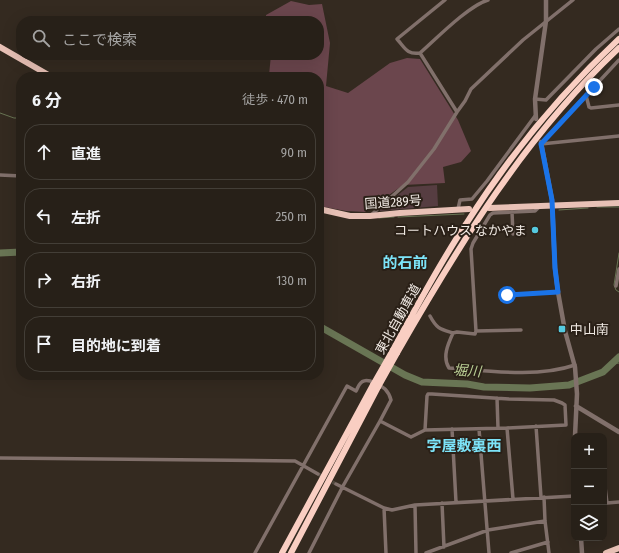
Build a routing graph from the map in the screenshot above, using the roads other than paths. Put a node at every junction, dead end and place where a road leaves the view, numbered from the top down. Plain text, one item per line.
1 (445, 0) edge
2 (488, 0) edge
3 (546, 0) edge
4 (573, 0) edge
5 (479, 1) edge
6 (546, 21) junction
7 (619, 29) edge
8 (619, 39) edge
9 (0, 47) edge
10 (619, 48) edge
11 (420, 53) junction
12 (16, 56) edge
13 (23, 60) edge
14 (619, 60) edge
15 (43, 72) edge
16 (586, 94) junction
17 (535, 99) junction
18 (619, 105) edge
19 (457, 112) junction
20 (535, 117) joint
21 (619, 136) edge
22 (541, 143) junction
23 (0, 175) edge
24 (16, 176) edge
25 (619, 203) edge
26 (553, 206) junction
27 (539, 207) junction
28 (489, 208) dead end
29 (458, 209) junction
30 (469, 209) dead end
31 (324, 210) edge
32 (512, 212) junction
33 (370, 216) junction
34 (513, 234) dead end
35 (619, 269) edge
36 (616, 286) dead end
37 (558, 292) junction
38 (507, 295) dead end
39 (430, 316) dead end
40 (521, 330) dead end
41 (476, 331) junction
42 (453, 334) junction
43 (395, 351) junction
44 (575, 366) junction
45 (376, 386) junction
46 (497, 398) junction
47 (576, 406) junction
48 (380, 421) junction
49 (536, 426) junction
50 (498, 428) junction
51 (507, 428) junction
52 (452, 429) junction
53 (479, 429) junction
54 (425, 430) junction
55 (619, 432) edge
56 (575, 433) edge
57 (0, 458) edge
58 (304, 466) junction
59 (318, 474) tunnel mouth
60 (336, 484) tunnel mouth
61 (343, 486) junction
62 (571, 496) edge
63 (543, 497) junction
64 (513, 499) junction
65 (485, 500) junction
66 (456, 502) junction
67 (619, 502) edge
68 (442, 503) junction
69 (607, 503) edge
70 (415, 505) junction
71 (384, 508) junction
72 (545, 521) junction
73 (488, 530) junction
74 (581, 541) edge
75 (548, 542) junction
76 (444, 546) junction
77 (619, 548) edge
78 (255, 553) edge
79 (282, 553) edge
80 (291, 553) edge
81 (309, 553) edge
82 (386, 553) edge
83 (416, 553) edge
84 (426, 553) edge
85 (489, 553) edge
86 (511, 553) edge
87 (550, 553) edge
88 (582, 553) edge
89 (606, 553) edge

1 - 11 street
2 - 5 street
3 - 6 street
4 - 6 street
5 - 11 street
6 - 17 street
6 - 19 street
7 - 17 street
8 - 43 highway, 東北自動車道
9 - 12 highway
10 - 43 highway, 東北自動車道
11 - 19 street
13 - 15 highway
14 - 16 street
16 - 18 street
16 - 22 street
17 - 20 street
19 - 33 street
20 - 29 street
21 - 22 street
22 - 26 street
23 - 24 street
25 - 26 highway
26 - 27 highway
26 - 37 street
27 - 28 highway
27 - 32 street
29 - 30 highway, 国道289号
29 - 33 highway, 国道289号
31 - 33 highway, 国道289号
32 - 34 street
32 - 41 street
35 - 36 street
37 - 38 street
37 - 44 street
39 - 42 street
40 - 41 street
41 - 42 street
42 - 44 street
43 - 45 highway, 東北自動車道, bridge
44 - 47 street
45 - 79 highway, 東北自動車道
45 - 80 highway, 東北自動車道
46 - 49 street
46 - 50 street
46 - 54 street
47 - 55 street
47 - 56 street
48 - 54 street
48 - 58 street
48 - 61 street
49 - 51 street
49 - 63 street
50 - 51 street
50 - 53 street
51 - 64 street
52 - 53 street
52 - 54 street
52 - 66 street
53 - 65 street
57 - 58 street
58 - 59 street
58 - 78 street
60 - 61 street
61 - 71 street
61 - 81 street
62 - 63 street
63 - 64 street
63 - 72 street
64 - 65 street
65 - 66 street
65 - 73 street
66 - 68 street
67 - 69 street
68 - 70 street
68 - 76 street
70 - 71 street
70 - 83 street
71 - 82 street
72 - 73 street
72 - 75 street
73 - 76 street
73 - 85 street
74 - 88 street
75 - 86 street
75 - 87 street
76 - 84 street
77 - 89 highway

